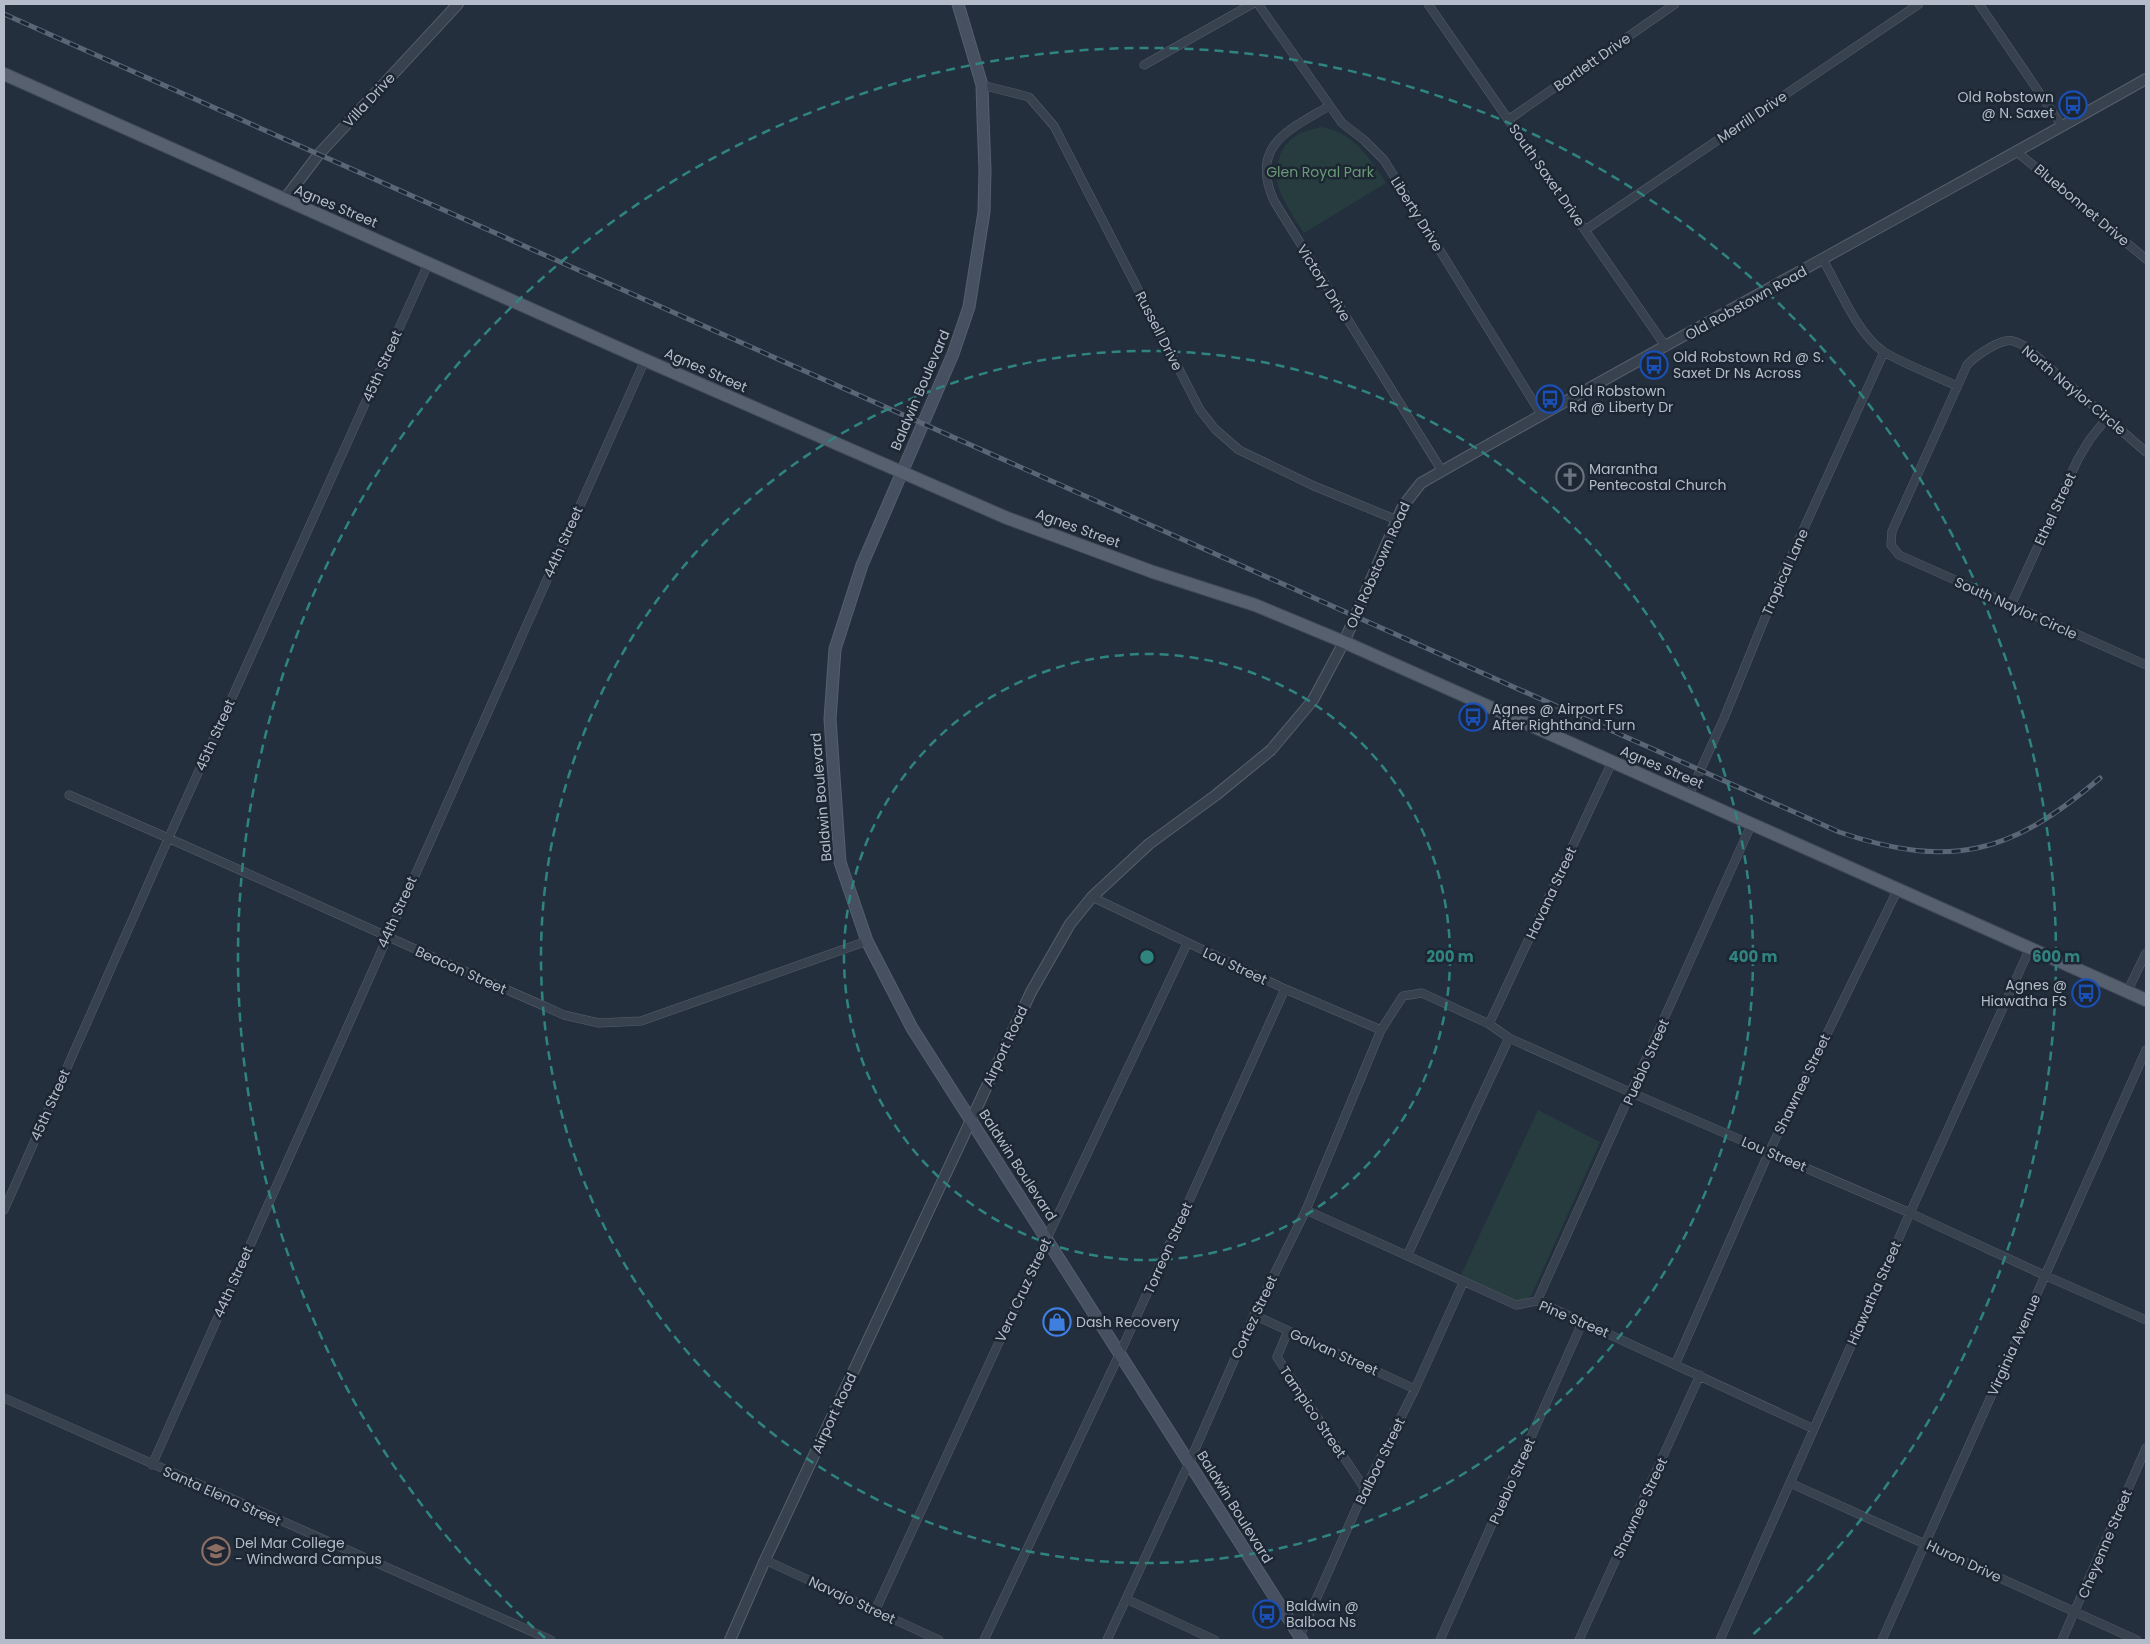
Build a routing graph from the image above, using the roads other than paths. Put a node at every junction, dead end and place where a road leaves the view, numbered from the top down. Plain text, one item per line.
1 (458, 4) edge
2 (958, 4) edge
3 (1252, 4) edge
4 (1258, 4) edge
5 (1429, 4) edge
6 (1675, 4) edge
7 (1919, 4) edge
8 (1979, 4) edge
9 (1144, 65) dead end
10 (4, 74) edge
11 (2146, 79) edge
12 (982, 85) junction
13 (1329, 106) junction
14 (1508, 120) junction
15 (2062, 126) junction
16 (2017, 152) junction
17 (284, 200) junction
18 (1586, 230) junction
19 (2146, 259) edge
20 (1823, 260) junction
21 (429, 262) junction
22 (1666, 347) junction
23 (1884, 352) junction
24 (645, 360) junction
25 (1957, 386) junction
26 (1541, 414) junction
27 (2107, 418) junction
28 (2146, 452) edge
29 (901, 471) junction
30 (1442, 472) junction
31 (1397, 520) junction
32 (1891, 544) joint
33 (2011, 605) junction
34 (1344, 642) junction
35 (2146, 665) edge
36 (1612, 762) junction
37 (69, 795) dead end
38 (1689, 795) junction
39 (1752, 823) junction
40 (169, 837) junction
41 (1898, 889) junction
42 (1092, 897) junction
43 (386, 938) junction
44 (867, 941) junction
45 (1187, 944) junction
46 (2030, 948) junction
47 (2146, 953) edge
48 (1286, 989) junction
49 (2126, 992) junction
50 (1403, 996) joint
51 (2146, 1000) edge
52 (1489, 1024) junction
53 (1381, 1030) junction
54 (1509, 1038) junction
55 (2146, 1050) edge
56 (1632, 1093) junction
57 (971, 1120) junction
58 (1769, 1152) junction
59 (4, 1210) edge
60 (1306, 1210) junction
61 (1910, 1213) junction
62 (1047, 1238) junction
63 (1407, 1256) junction
64 (2044, 1276) junction
65 (1463, 1283) junction
66 (1538, 1301) junction
67 (1254, 1315) junction
68 (2146, 1320) edge
69 (1583, 1321) junction
70 (1288, 1331) junction
71 (1120, 1352) junction
72 (1675, 1365) junction
73 (1700, 1376) junction
74 (1415, 1389) junction
75 (4, 1398) edge
76 (1814, 1429) junction
77 (2146, 1448) edge
78 (1189, 1463) junction
79 (152, 1465) junction
80 (1790, 1483) junction
81 (1365, 1489) junction
82 (1926, 1544) junction
83 (765, 1560) junction
84 (1126, 1599) junction
85 (875, 1611) junction
86 (2075, 1612) junction
87 (1300, 1639) edge
88 (550, 1640) edge
89 (730, 1640) edge
90 (939, 1640) edge
91 (984, 1640) edge
92 (1107, 1640) edge
93 (1215, 1640) edge
94 (1440, 1640) edge
95 (1579, 1640) edge
96 (1720, 1640) edge
97 (1882, 1640) edge
98 (2062, 1640) edge
99 (2137, 1640) edge

1 - 17 street, Villa Drive
2 - 12 main road, Baldwin Boulevard
3 - 9 street
4 - 13 street, Liberty Drive
5 - 14 street, South Saxet Drive
6 - 14 street, Bartlett Drive
7 - 18 street, Merrill Drive
8 - 15 street
10 - 17 main road, Agnes Street
11 - 15 street, Old Robstown Road
12 - 29 main road, Baldwin Boulevard
12 - 31 street, Russell Drive
13 - 26 street, Liberty Drive
13 - 30 street, Victory Drive
14 - 18 street, South Saxet Drive
15 - 16 street, Old Robstown Road
16 - 19 street, Bluebonnet Drive
16 - 20 street, Old Robstown Road
17 - 21 main road, Agnes Street
18 - 22 street, South Saxet Drive
20 - 22 street, Old Robstown Road
20 - 23 street
21 - 24 main road, Agnes Street
21 - 40 street, 45th Street
22 - 26 street, Old Robstown Road
23 - 25 street
23 - 38 street, Tropical Lane
24 - 29 main road, Agnes Street
24 - 43 street, 44th Street
25 - 27 street, North Naylor Circle
25 - 32 street, North Naylor Circle
26 - 30 street, Old Robstown Road
27 - 28 street, North Naylor Circle
27 - 33 street, Ethel Street
29 - 34 main road, Agnes Street
29 - 44 main road, Baldwin Boulevard
30 - 31 street, Old Robstown Road
31 - 34 street, Old Robstown Road
32 - 33 street, South Naylor Circle
33 - 35 street, South Naylor Circle
34 - 36 main road, Agnes Street
34 - 42 street, Airport Road
36 - 38 main road, Agnes Street
36 - 52 street, Havana Street
37 - 40 street, Beacon Street
38 - 39 main road, Agnes Street
39 - 41 main road, Agnes Street
39 - 56 street, Pueblo Street
40 - 43 street, Beacon Street
40 - 59 street, 45th Street
41 - 46 main road, Agnes Street
41 - 58 street, Shawnee Street
42 - 45 street, Lou Street
42 - 57 street, Airport Road
43 - 44 street, Beacon Street
43 - 79 street, 44th Street
44 - 57 main road, Baldwin Boulevard
45 - 48 street, Lou Street
45 - 62 street, Vera Cruz Street
46 - 49 main road, Agnes Street
46 - 61 street, Hiawatha Street
47 - 49 street
48 - 53 street, Lou Street
48 - 71 street, Torreon Street
49 - 51 main road, Agnes Street
50 - 52 street, Lou Street
50 - 53 street, Cortez Street
52 - 54 street, Lou Street
53 - 60 street, Cortez Street
54 - 56 street, Lou Street
54 - 63 street
55 - 64 street, Virginia Avenue
56 - 58 street, Lou Street
56 - 66 street, Pueblo Street
57 - 62 main road, Baldwin Boulevard
57 - 83 street, Airport Road
58 - 61 street, Lou Street
58 - 72 street, Shawnee Street
60 - 63 street, Pine Street
60 - 67 street, Cortez Street
61 - 64 street, Lou Street
61 - 76 street, Hiawatha Street
62 - 71 main road, Baldwin Boulevard
62 - 85 street, Vera Cruz Street
63 - 65 street, Pine Street
64 - 68 street, Lou Street
64 - 82 street, Virginia Avenue
65 - 66 street, Pine Street
65 - 74 street, Balboa Street
66 - 69 street, Pine Street
67 - 70 street, Galvan Street
67 - 78 street, Cortez Street
69 - 72 street, Pine Street
69 - 94 street, Pueblo Street
70 - 74 street, Galvan Street
70 - 81 street, Tampico Street
71 - 78 main road, Baldwin Boulevard
71 - 91 street, Torreon Street
72 - 73 street, Pine Street
73 - 76 street, Pine Street
73 - 95 street, Shawnee Street
74 - 81 street, Balboa Street
75 - 79 street, Santa Elena Street
76 - 80 street, Hiawatha Street
77 - 86 street, Cheyenne Street
78 - 84 street, Cortez Street
78 - 87 main road, Baldwin Boulevard
79 - 88 street, Santa Elena Street
80 - 82 street, Huron Drive
80 - 96 street, Hiawatha Street
81 - 87 street, Balboa Street
82 - 86 street, Huron Drive
82 - 97 street, Virginia Avenue
83 - 85 street, Navajo Street
83 - 89 street, Airport Road
84 - 92 street, Cortez Street
84 - 93 street
85 - 90 street, Navajo Street
86 - 98 street, Cheyenne Street
86 - 99 street, Huron Drive

